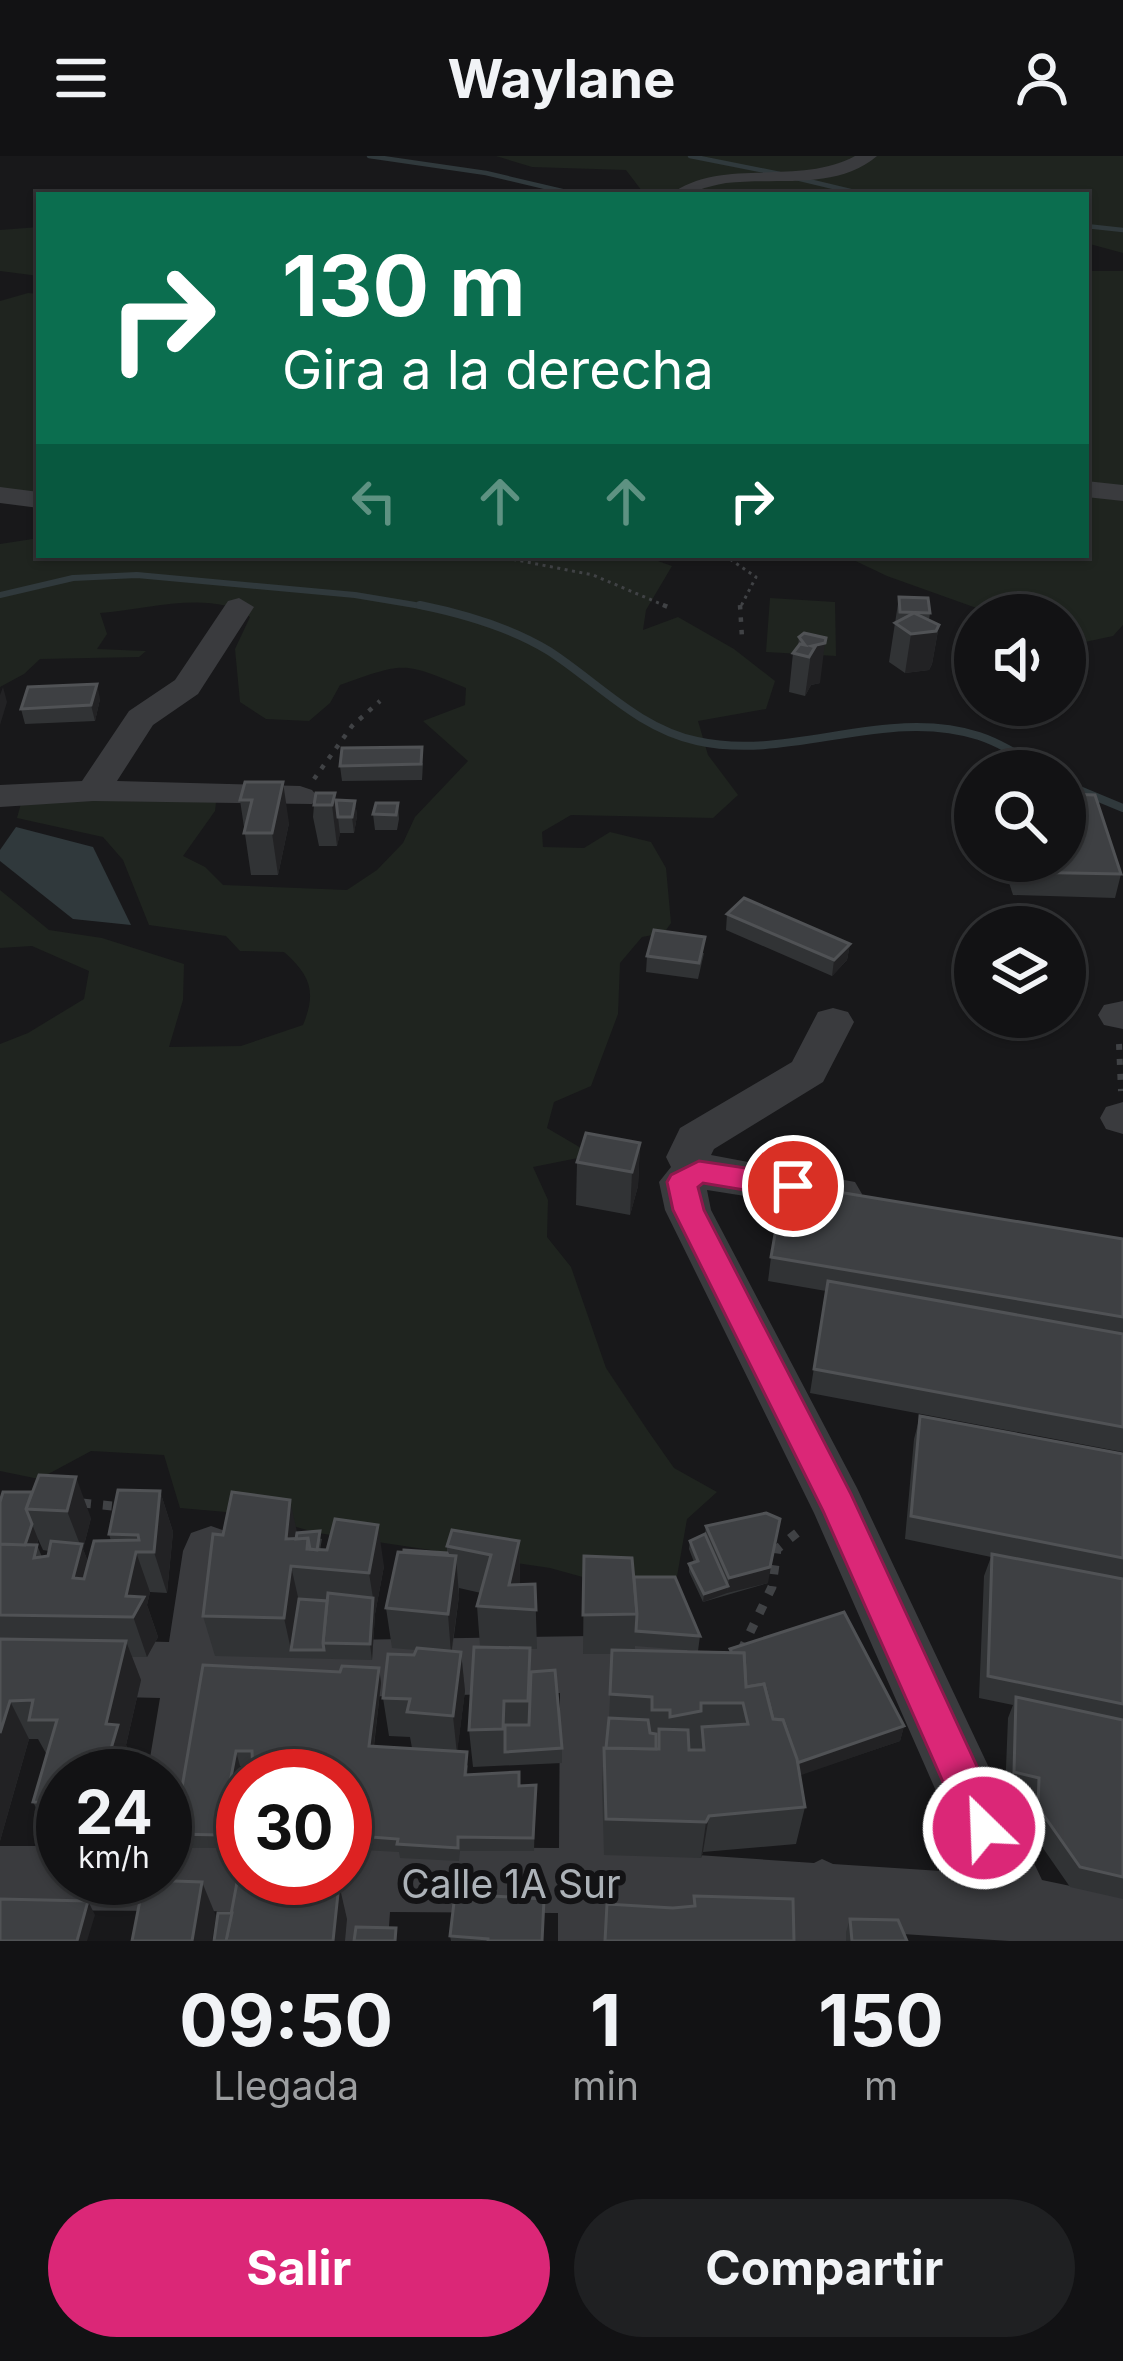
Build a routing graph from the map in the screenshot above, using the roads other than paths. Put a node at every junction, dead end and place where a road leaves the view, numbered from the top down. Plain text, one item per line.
1 (868, 156) edge
2 (685, 192) edge
3 (1089, 489) edge
4 (1123, 493) edge
5 (0, 495) edge
6 (36, 500) edge
7 (239, 607) dead end
8 (93, 791) junction
9 (0, 796) edge
10 (300, 797) road end
11 (833, 1022) dead end
12 (699, 1172) junction
13 (887, 1202) edge
14 (211, 1551) edge
15 (590, 1664) junction
16 (0, 1666) edge
17 (714, 1669) edge
18 (196, 1671) junction
19 (184, 1749) edge
20 (36, 1877) edge
21 (0, 1878) edge
22 (192, 1880) edge
23 (1021, 1909) junction
24 (358, 1911) edge
25 (592, 1911) edge
26 (823, 1917) edge
27 (1123, 1930) edge

1 - 2 street
3 - 4 street
5 - 6 street
7 - 8 street
8 - 9 street
8 - 10 street
11 - 12 street
12 - 13 street
12 - 23 street
14 - 18 street
15 - 17 street
15 - 18 street
15 - 25 street
16 - 18 street
18 - 19 street
20 - 21 street, Calle 1A Sur
22 - 24 street, Calle 1A Sur
23 - 26 street, Calle 1A Sur
23 - 27 street, Calle 1A Sur
24 - 25 street, Calle 1A Sur
25 - 26 street, Calle 1A Sur

